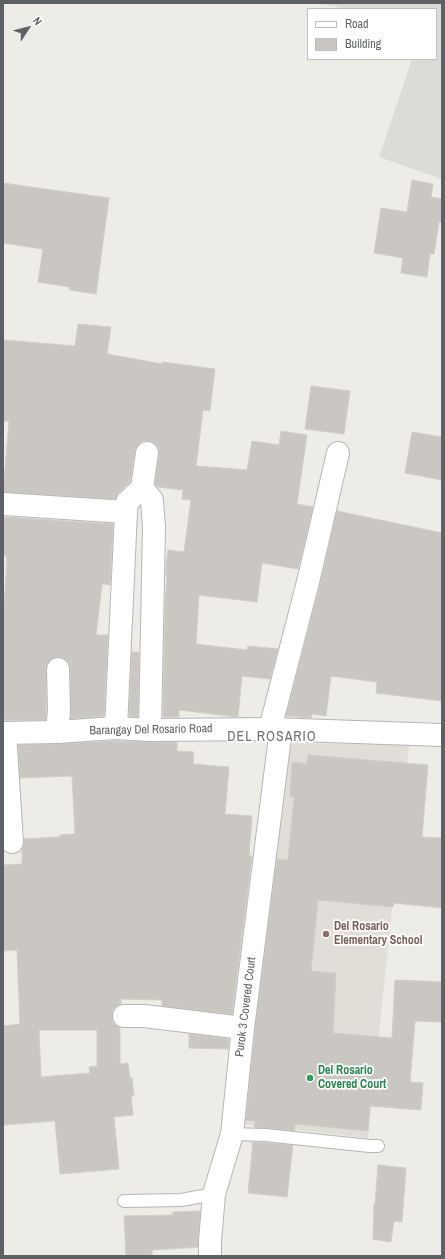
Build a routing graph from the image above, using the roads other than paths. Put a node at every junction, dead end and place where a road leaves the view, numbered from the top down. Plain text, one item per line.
1 (147, 453) dead end
2 (338, 453) dead end
3 (142, 488) junction
4 (3, 504) edge
5 (126, 512) junction
6 (58, 669) dead end
7 (116, 728) junction
8 (276, 729) junction
9 (150, 730) junction
10 (57, 732) junction
11 (4, 733) edge
12 (442, 735) edge
13 (12, 842) dead end
14 (124, 1016) dead end
15 (243, 1028) junction
16 (232, 1134) junction
17 (378, 1146) dead end
18 (214, 1194) junction
19 (124, 1201) dead end
20 (210, 1256) edge

1 - 3 street
2 - 8 street, Purok 3 Covered Court
3 - 5 street
3 - 9 street
4 - 5 street
5 - 7 street
6 - 10 street
7 - 9 street, Barangay Del Rosario Road
7 - 10 street, Barangay Del Rosario Road
8 - 9 street, Barangay Del Rosario Road
8 - 12 street, Barangay Del Rosario Road
8 - 15 street, Purok 3 Covered Court
10 - 11 street, Barangay Del Rosario Road
11 - 13 street
14 - 15 street
15 - 16 street, Purok 3 Covered Court
16 - 17 lane
16 - 18 street, Purok 3 Covered Court
18 - 19 lane
18 - 20 street, Purok 3 Covered Court

